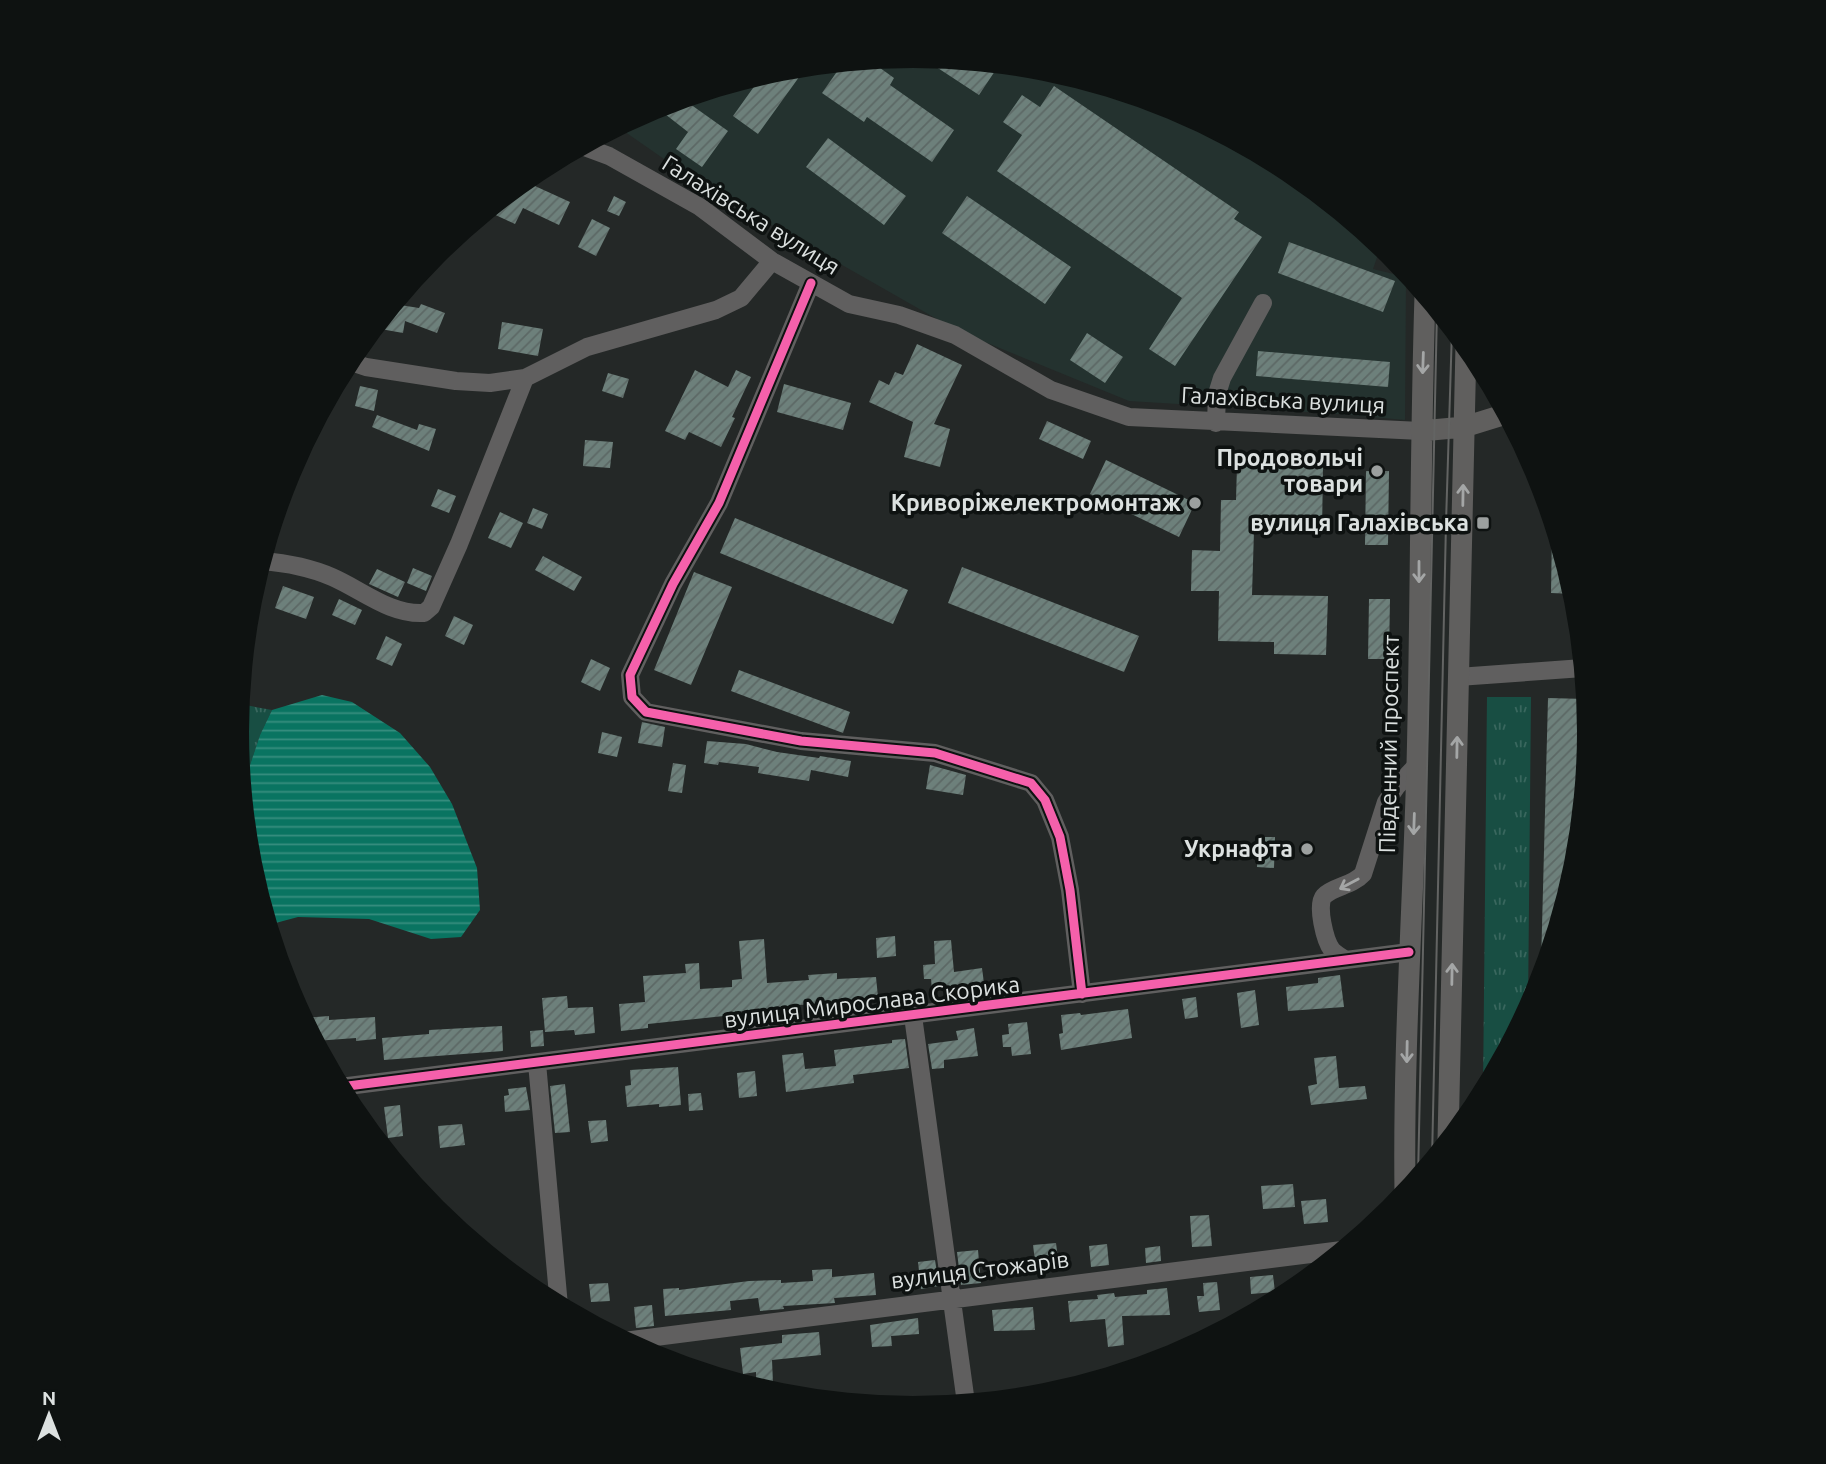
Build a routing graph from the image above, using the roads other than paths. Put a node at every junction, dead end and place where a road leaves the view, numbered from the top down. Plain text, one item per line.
1 (594, 150) edge
2 (772, 261) junction
3 (811, 283) junction
4 (1264, 303) dead end
5 (1424, 309) edge
6 (1466, 364) edge
7 (360, 365) edge
8 (525, 378) junction
9 (1497, 417) edge
10 (1216, 423) junction
11 (1464, 427) junction
12 (1420, 431) junction
13 (271, 562) edge
14 (1573, 668) edge
15 (1458, 677) junction
16 (1417, 765) junction
17 (1409, 952) junction
18 (1346, 960) junction
19 (1082, 994) junction
20 (913, 1016) junction
21 (537, 1063) junction
22 (351, 1086) edge
23 (1448, 1124) edge
24 (1405, 1177) edge
25 (1325, 1252) edge
26 (558, 1293) edge
27 (951, 1298) junction
28 (644, 1338) edge
29 (964, 1393) edge

1 - 2 street, Галахівська вулиця
2 - 3 street, Галахівська вулиця
2 - 8 street
3 - 10 street, Галахівська вулиця
3 - 19 street
4 - 10 street
5 -> 12 main road, Південний проспект
6 - 11 main road
7 - 8 street
8 - 13 street
9 - 11 main road
10 - 12 street, Галахівська вулиця
11 - 12 main road
15 -> 11 main road
12 -> 16 main road, Південний проспект
14 - 15 street
23 -> 15 main road
16 -> 17 main road, Південний проспект
16 -> 18 street
17 - 18 street, вулиця Мирослава Скорика
17 -> 24 main road, Південний проспект
18 - 19 street, вулиця Мирослава Скорика
19 - 20 street, вулиця Мирослава Скорика
20 - 21 street, вулиця Мирослава Скорика
20 - 27 street
21 - 22 street, вулиця Мирослава Скорика
21 - 26 street
25 - 27 street, вулиця Стожарів
27 - 28 street, вулиця Стожарів
27 - 29 street

